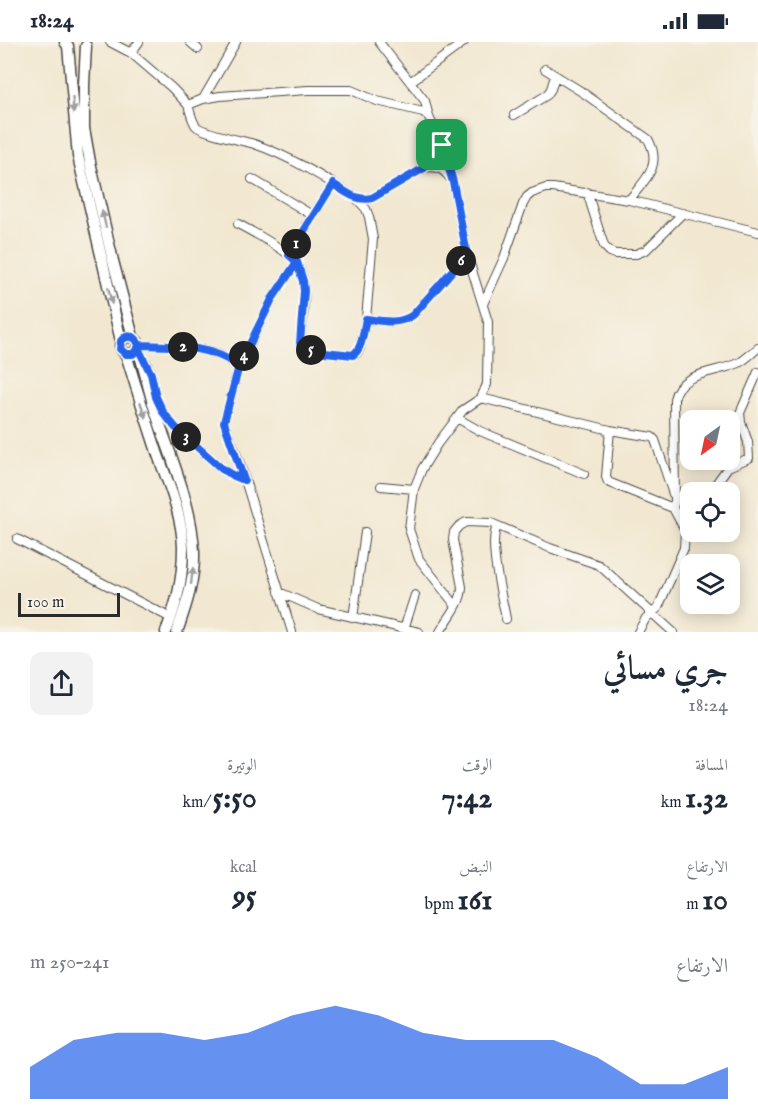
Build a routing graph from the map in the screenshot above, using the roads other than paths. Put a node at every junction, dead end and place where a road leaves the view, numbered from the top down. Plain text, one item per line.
1 (110, 42) edge
2 (139, 42) edge
3 (190, 42) edge
4 (236, 42) edge
5 (380, 42) edge
6 (464, 42) edge
7 (66, 44) edge
8 (87, 44) edge
9 (198, 49) dead end
10 (131, 53) junction
11 (545, 69) dead end
12 (555, 76) junction
13 (410, 81) junction
14 (203, 99) junction
15 (188, 105) junction
16 (514, 115) dead end
17 (429, 117) junction
18 (442, 145) junction
19 (424, 168) junction
20 (252, 179) dead end
21 (453, 182) junction
22 (333, 184) junction
23 (587, 192) junction
24 (356, 198) junction
25 (629, 200) junction
26 (683, 213) junction
27 (312, 215) junction
28 (238, 224) dead end
29 (758, 232) edge
30 (467, 254) junction
31 (289, 255) junction
32 (297, 262) junction
33 (483, 304) junction
34 (366, 319) junction
35 (121, 341) junction
36 (137, 345) junction
37 (758, 348) edge
38 (126, 354) junction
39 (239, 366) junction
40 (758, 372) edge
41 (481, 398) junction
42 (457, 418) junction
43 (610, 430) junction
44 (584, 474) dead end
45 (244, 480) junction
46 (718, 482) edge
47 (381, 486) dead end
48 (414, 489) junction
49 (674, 504) junction
50 (680, 518) edge
51 (497, 526) junction
52 (365, 532) dead end
53 (17, 539) dead end
54 (684, 542) edge
55 (279, 592) junction
56 (415, 595) dead end
57 (456, 606) junction
58 (652, 614) junction
59 (171, 618) junction
60 (354, 618) junction
61 (506, 619) dead end
62 (404, 629) junction
63 (166, 632) edge
64 (177, 632) edge
65 (292, 632) edge
66 (417, 632) edge
67 (440, 632) edge
68 (638, 632) edge
69 (673, 632) edge

1 - 10 street
2 - 10 street
3 - 9 street
4 - 14 street
5 - 13 street
6 - 13 street
7 - 8 main road
7 -> 35 main road
36 -> 8 main road
10 - 15 street
11 - 12 street
12 - 16 street
12 - 25 street
13 - 17 street
14 - 15 street
14 - 17 street
15 - 22 street
17 - 18 street
18 - 19 street
18 - 21 street
19 - 21 street
19 - 24 street
20 - 27 street
21 - 30 street
22 - 24 street
22 - 27 street
23 - 25 street
23 - 26 street
23 - 33 street
24 - 34 street
25 - 26 street
26 - 29 street
27 - 31 street
28 - 31 street
30 - 33 street
30 - 34 street
31 - 32 street
32 - 34 street
32 - 39 street
33 - 41 street
35 - 36 main road
35 - 38 main road
36 - 38 main road
36 - 39 street
36 - 45 street
64 -> 36 main road
37 - 49 street
38 -> 59 main road
39 - 45 street
40 - 46 street
41 - 42 street
41 - 43 street
42 - 44 street
42 - 48 street
43 - 49 street
43 - 49 street
45 - 55 street
47 - 48 street
48 - 57 street
49 - 50 street
51 - 57 street
51 - 58 street
51 - 61 street
52 - 60 street
53 - 59 street
54 - 58 street
55 - 60 street
55 - 65 street
56 - 62 street
57 - 67 street
58 - 68 street
58 - 69 street
59 - 63 main road
60 - 62 street
62 - 66 street

